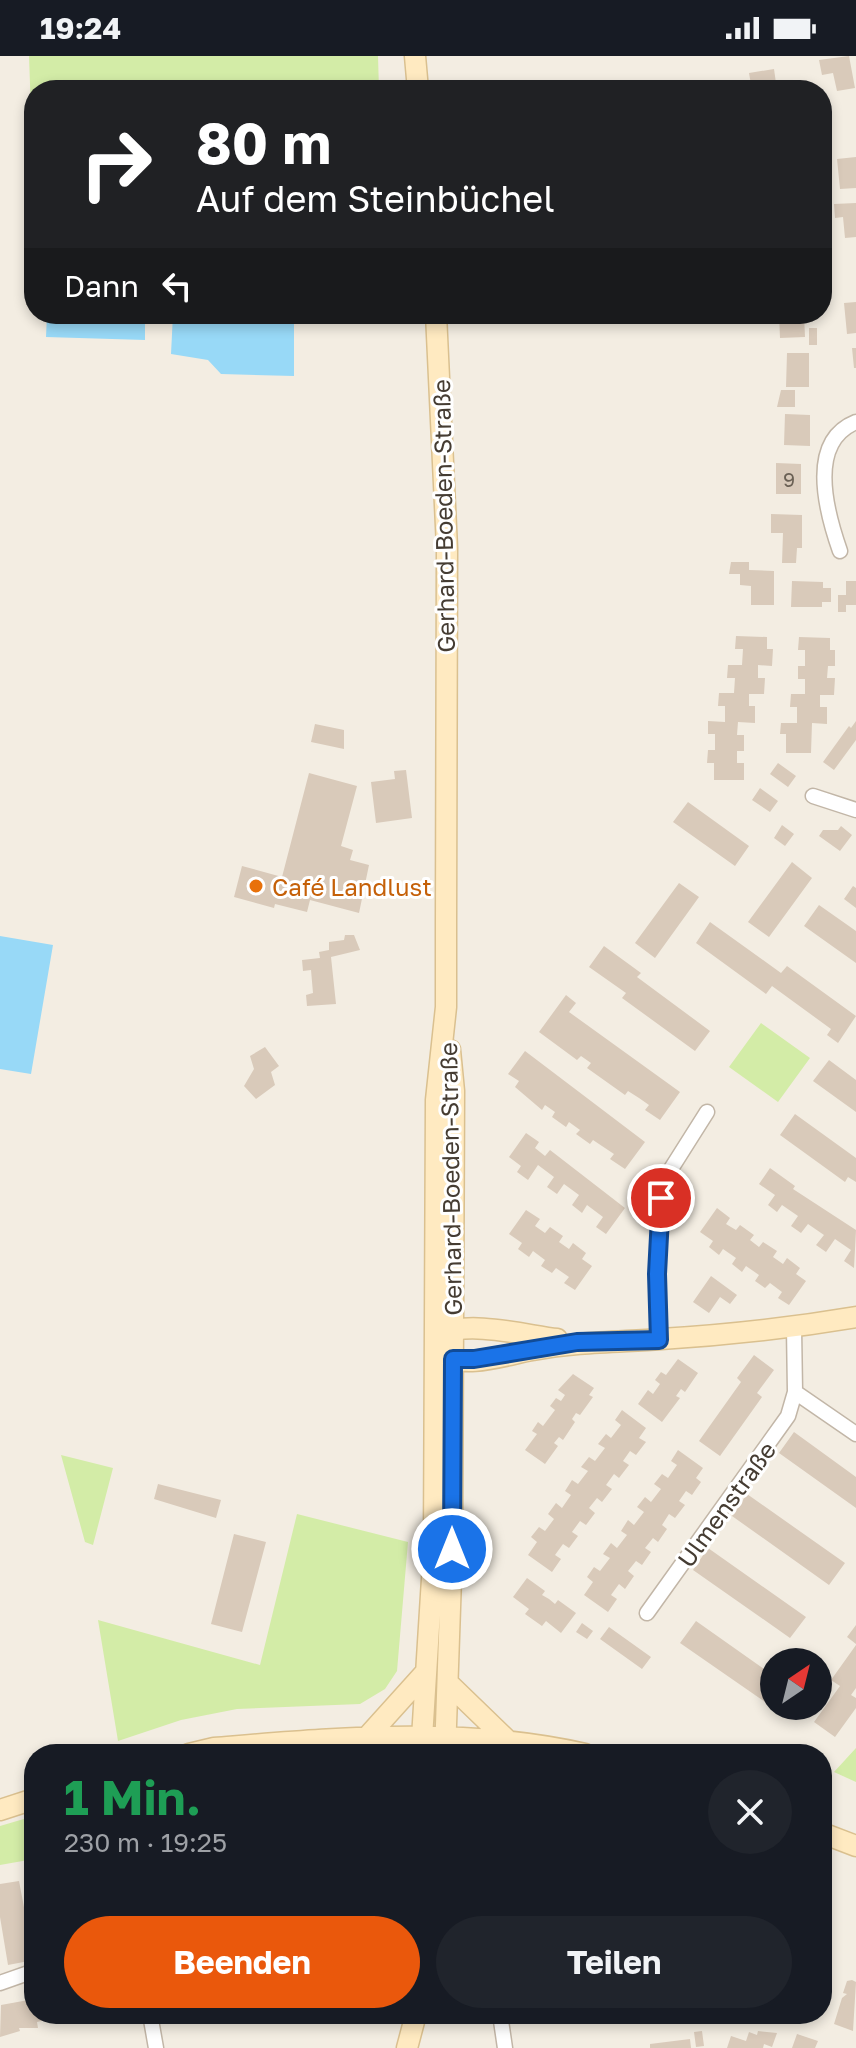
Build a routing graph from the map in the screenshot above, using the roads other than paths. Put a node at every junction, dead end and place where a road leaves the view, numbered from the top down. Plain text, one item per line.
1 (415, 56) edge
2 (417, 80) edge
3 (436, 324) edge
4 (856, 422) edge
5 (840, 551) dead end
6 (813, 796) dead end
7 (856, 810) edge
8 (707, 1112) dead end
9 (856, 1317) edge
10 (794, 1328) junction
11 (659, 1340) junction
12 (577, 1342) junction
13 (445, 1344) junction
14 (795, 1392) junction
15 (856, 1434) edge
16 (647, 1613) dead end
17 (424, 1674) junction
18 (449, 1684) junction
19 (482, 1738) junction
20 (508, 1741) junction
21 (262, 1744) edge
22 (372, 1744) edge
23 (421, 1744) edge
24 (446, 1744) edge
25 (477, 1744) edge
26 (526, 1744) edge
27 (24, 1802) edge
28 (0, 1810) edge
29 (832, 1837) edge
30 (856, 1846) edge
31 (24, 1975) edge
32 (0, 1983) edge
33 (152, 2024) edge
34 (413, 2024) edge
35 (501, 2024) edge
36 (156, 2048) edge
37 (407, 2048) edge
38 (505, 2048) edge

1 - 2 main road
3 - 13 main road, Gerhard-Boeden-Straße
4 - 5 street
6 - 7 street
8 - 11 street
9 - 10 main road
10 - 11 main road
10 - 14 street, Ulmenstraße
11 - 12 main road
12 - 13 main road
12 - 13 main road
13 - 17 main road, Gerhard-Boeden-Straße
13 - 18 main road, Gerhard-Boeden-Straße
14 - 15 street
14 - 16 street, Ulmenstraße
17 - 22 main road
17 - 23 main road, Gerhard-Boeden-Straße
18 - 20 main road
18 - 24 main road, Gerhard-Boeden-Straße
19 - 20 main road
19 - 24 main road
19 - 25 main road
20 - 26 main road
21 - 22 main road
22 - 23 main road
23 - 24 main road
27 - 28 main road
29 - 30 main road
31 - 32 street
33 - 36 street
34 - 37 main road
35 - 38 street

